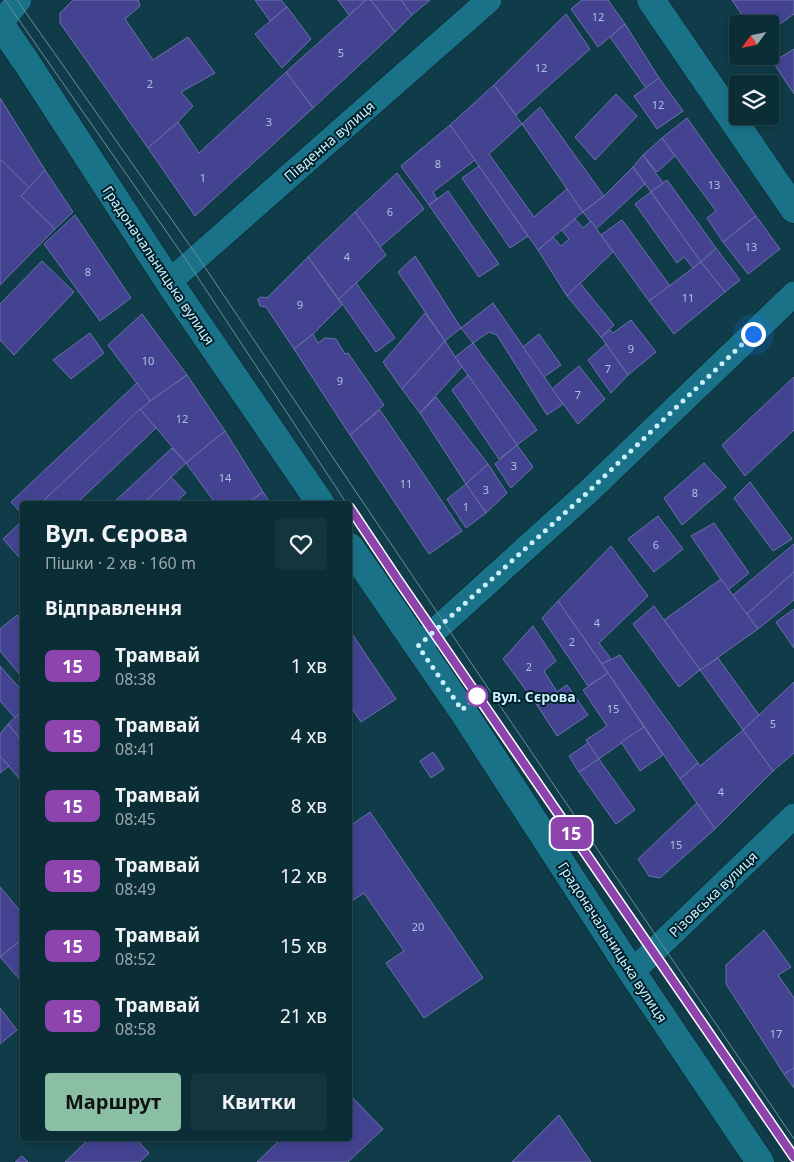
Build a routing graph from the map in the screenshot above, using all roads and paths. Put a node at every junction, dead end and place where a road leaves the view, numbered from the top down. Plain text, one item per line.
1 (19, 0) edge
2 (489, 0) edge
3 (651, 0) edge
4 (0, 24) edge
5 (794, 208) edge
6 (170, 282) junction
7 (794, 294) edge
8 (319, 501) edge
9 (352, 550) edge
10 (418, 646) junction
11 (794, 816) edge
12 (632, 972) junction
13 (760, 1162) edge

1 - 4 street
2 - 6 street, Південна вулиця
3 - 5 street
4 - 6 street, Градоначальницька вулиця
6 - 8 street, Градоначальницька вулиця
7 - 10 street
9 - 10 street, Градоначальницька вулиця
10 - 12 street, Градоначальницька вулиця
11 - 12 street, Різовська вулиця
12 - 13 street, Градоначальницька вулиця

